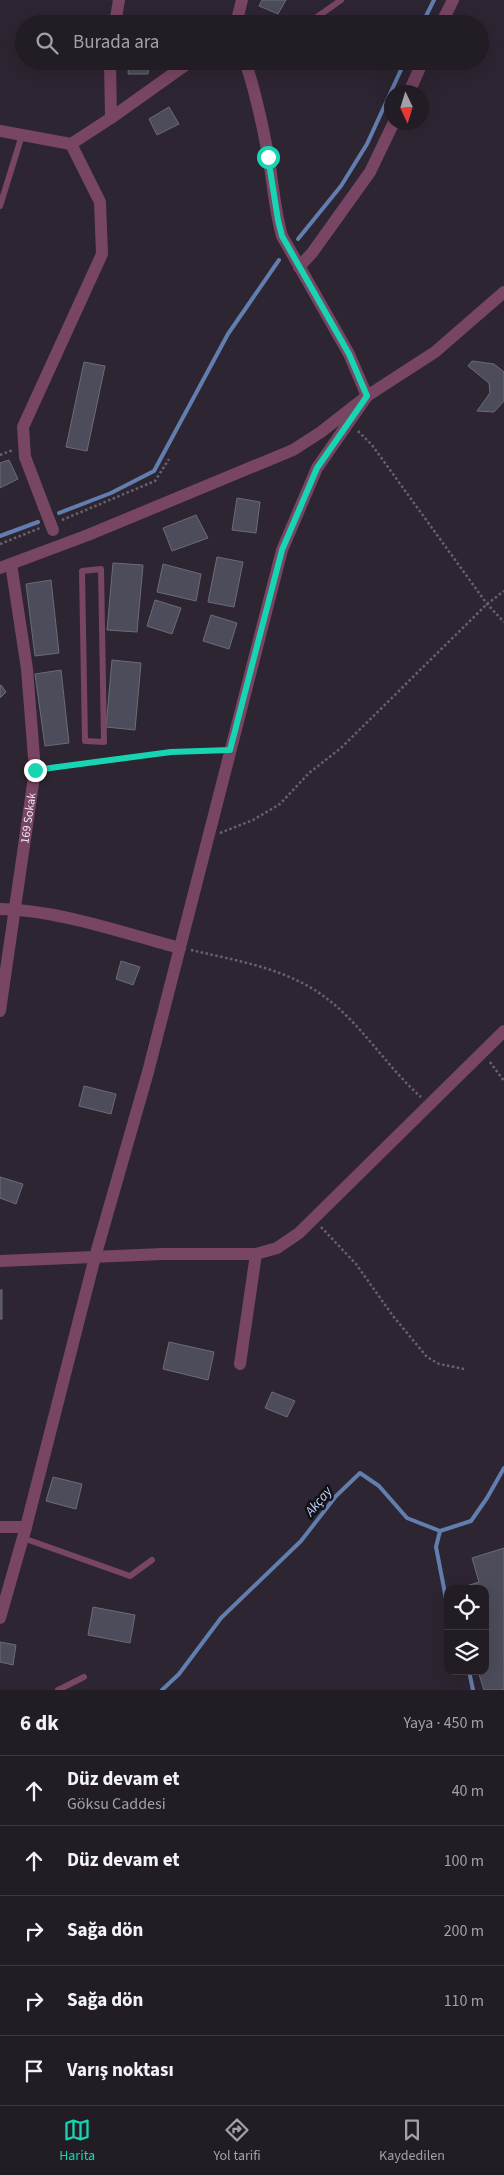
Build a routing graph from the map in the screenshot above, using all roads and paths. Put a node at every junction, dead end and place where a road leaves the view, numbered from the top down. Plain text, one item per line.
1 (119, 0) edge
2 (242, 0) edge
3 (341, 0) edge
4 (453, 0) edge
5 (116, 15) edge
6 (238, 15) edge
7 (320, 15) edge
8 (446, 15) edge
9 (110, 70) edge
10 (178, 70) edge
11 (248, 70) edge
12 (419, 70) edge
13 (412, 85) edge
14 (111, 118) junction
15 (390, 130) edge
16 (0, 131) edge
17 (22, 135) junction
18 (70, 144) junction
19 (0, 206) edge
20 (299, 267) junction
21 (504, 292) edge
22 (367, 396) junction
23 (350, 422) junction
24 (169, 459) dead end
25 (52, 526) junction
26 (0, 544) edge
27 (59, 546) junction
28 (6, 566) edge
29 (504, 591) edge
30 (487, 604) junction
31 (504, 622) edge
32 (85, 741) joint
33 (230, 750) junction
34 (35, 770) junction
35 (209, 836) junction
36 (0, 909) edge
37 (14, 909) junction
38 (180, 948) junction
39 (0, 1011) edge
40 (504, 1031) edge
41 (481, 1054) junction
42 (504, 1081) edge
43 (429, 1104) junction
44 (314, 1218) junction
45 (256, 1254) junction
46 (96, 1257) junction
47 (0, 1261) edge
48 (240, 1364) dead end
49 (464, 1369) dead end
50 (0, 1527) edge
51 (25, 1532) junction
52 (152, 1560) dead end
53 (0, 1618) edge
54 (84, 1677) dead end
55 (58, 1690) edge

1 - 5 street
2 - 6 street
3 - 7 lane
4 - 8 street
9 - 14 street
10 - 14 street
11 - 20 street
12 - 13 street
14 - 18 street
15 - 20 street
16 - 17 street
17 - 18 street
17 - 19 lane
18 - 25 street, bridge
20 - 22 street
21 - 22 street
22 - 23 street
22 - 27 street
23 - 30 path
23 - 33 street
24 - 25 path
25 - 26 path
25 - 27 street
27 - 28 street
28 - 34 street, 169 Sokak
29 - 30 path
30 - 31 path
30 - 35 path
32 - 32 lane
33 - 34 path
33 - 35 street
34 - 37 street, 169 Sokak
35 - 38 street
36 - 37 street
37 - 38 street
37 - 39 street, 169 Sokak
38 - 43 path
38 - 46 street
40 - 41 street
41 - 42 path
41 - 43 street
43 - 44 street
44 - 45 street
44 - 49 path
45 - 46 street
45 - 48 street
46 - 47 street
46 - 51 street
50 - 51 street
51 - 52 lane
51 - 53 street
54 - 55 lane

